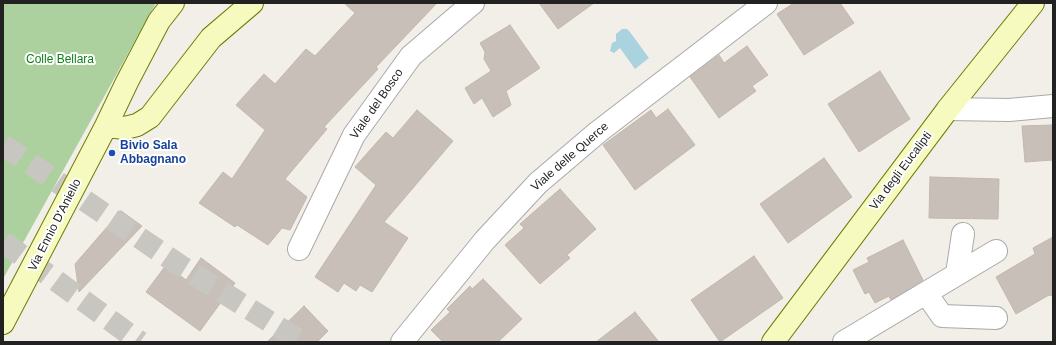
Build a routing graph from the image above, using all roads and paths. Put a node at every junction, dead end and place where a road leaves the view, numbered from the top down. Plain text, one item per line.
1 (173, 3) edge
2 (252, 3) edge
3 (473, 3) edge
4 (766, 3) edge
5 (1033, 3) edge
6 (1053, 106) edge
7 (948, 109) junction
8 (106, 126) junction
9 (963, 234) dead end
10 (299, 249) dead end
11 (996, 251) dead end
12 (957, 274) junction
13 (926, 293) junction
14 (996, 318) dead end
15 (3, 323) edge
16 (402, 342) edge
17 (773, 342) edge
18 (844, 342) edge

1 - 8 street, Via Ennio D'Aniello
2 - 8 street
3 - 10 street, Viale del Bosco
4 - 16 street, Viale delle Querce
5 - 7 street, Via degli Eucalipti
6 - 7 street
7 - 17 street, Via degli Eucalipti
8 - 15 street, Via Ennio D'Aniello
9 - 12 street
11 - 12 street
12 - 13 street
13 - 14 street
13 - 18 street

